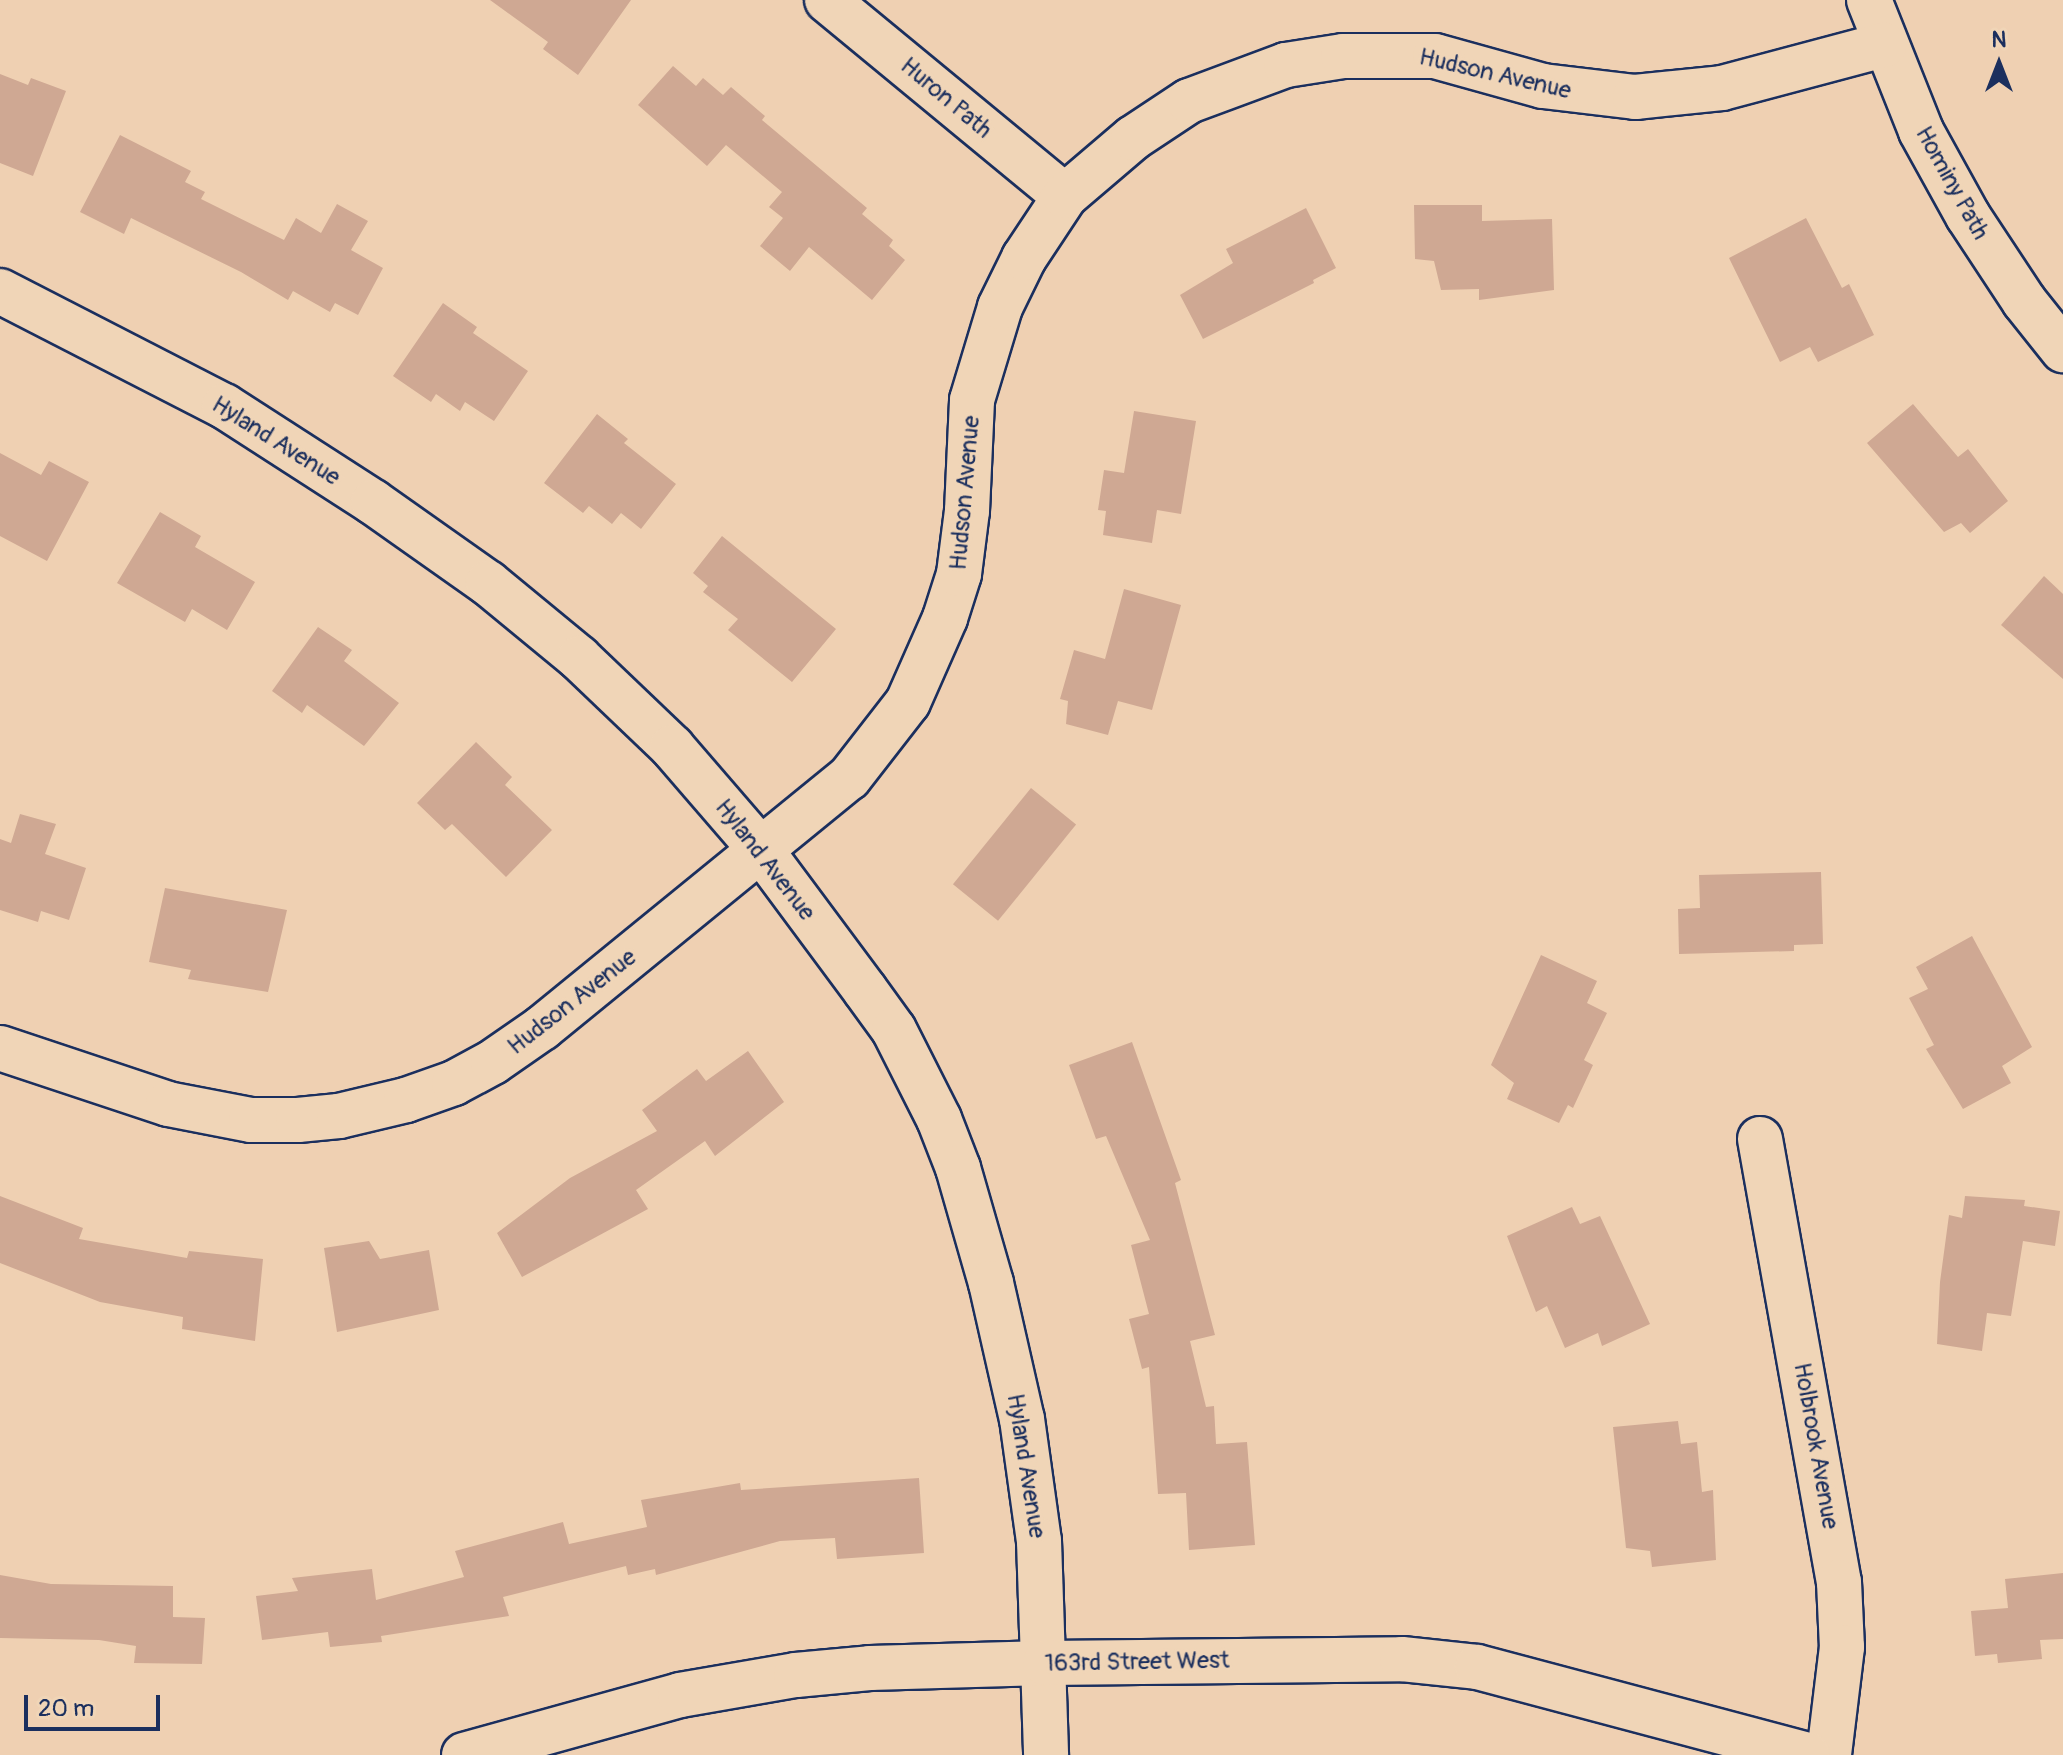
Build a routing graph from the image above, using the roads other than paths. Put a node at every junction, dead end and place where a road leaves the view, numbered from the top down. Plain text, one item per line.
1 (827, 0) edge
2 (1869, 0) edge
3 (1884, 45) junction
4 (1065, 196) junction
5 (0, 291) edge
6 (2063, 350) edge
7 (761, 850) junction
8 (0, 1048) edge
9 (1760, 1139) dead end
10 (1045, 1663) junction
11 (464, 1755) edge
12 (1046, 1755) edge
13 (1808, 1755) edge
14 (1829, 1755) edge

1 - 4 street, Huron Path
2 - 3 street, Hominy Path
3 - 4 street, Hudson Avenue
3 - 6 street, Hominy Path
4 - 7 street, Hudson Avenue
5 - 7 street, Hyland Avenue
7 - 8 street, Hudson Avenue
7 - 10 street, Hyland Avenue
9 - 14 street, Holbrook Avenue
10 - 11 street, 163rd Street West
10 - 12 street, Hyland Avenue
10 - 13 street, 163rd Street West

